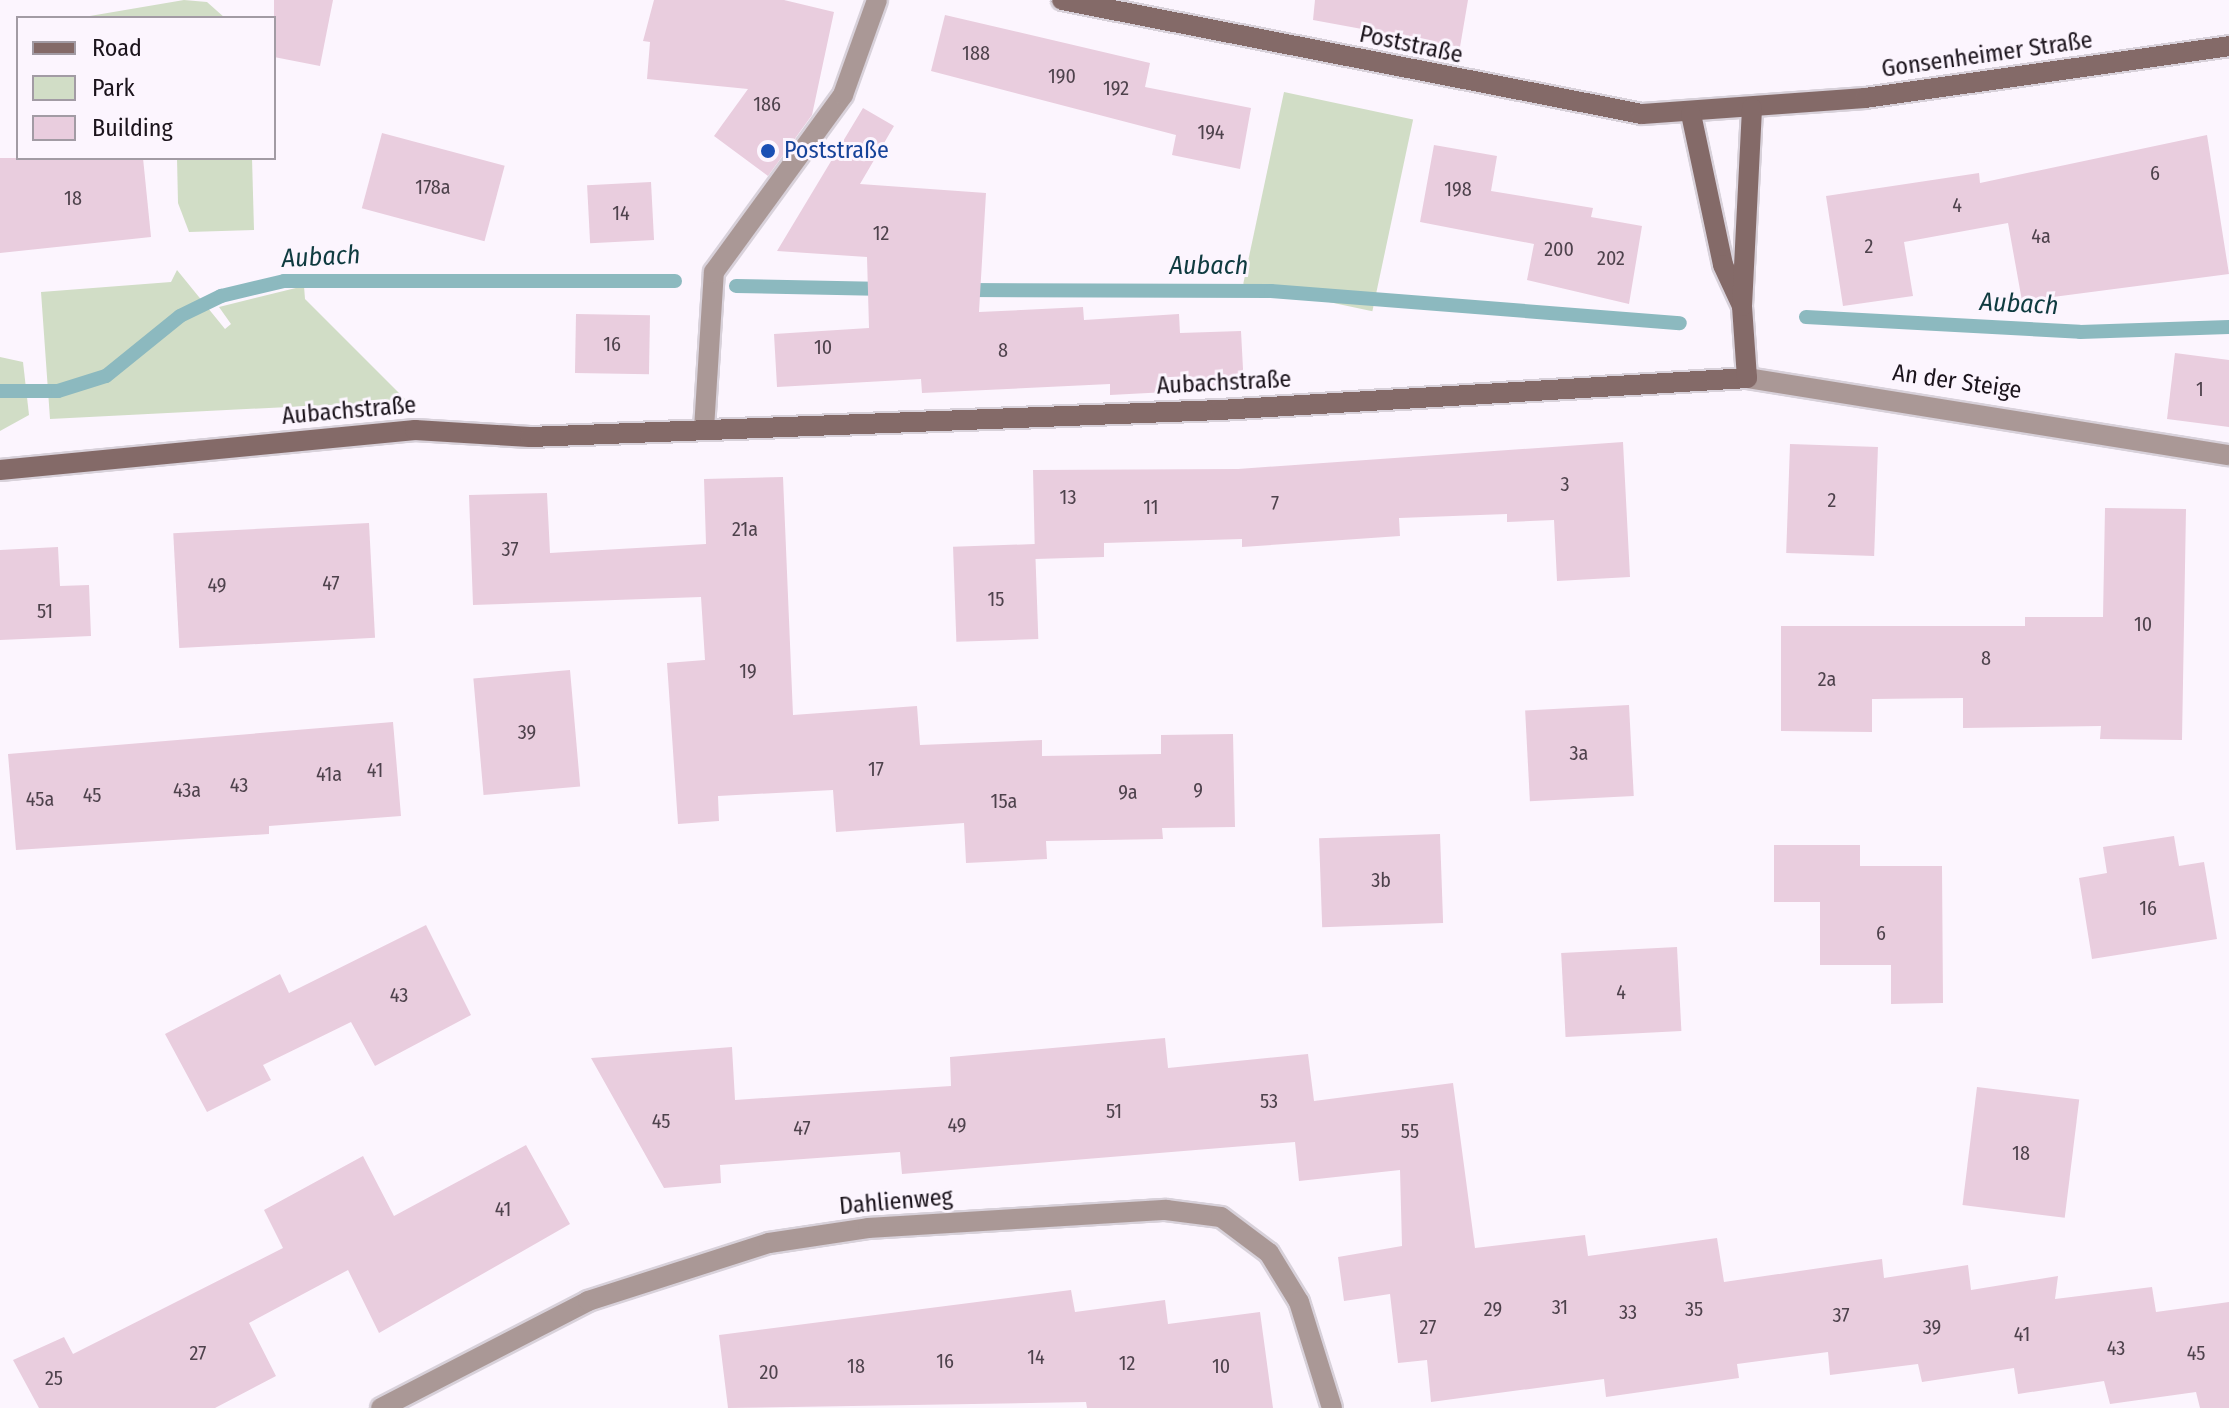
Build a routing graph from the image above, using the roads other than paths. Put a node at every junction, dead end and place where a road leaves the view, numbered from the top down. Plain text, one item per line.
1 (877, 0) edge
2 (1062, 0) edge
3 (2229, 46) edge
4 (1752, 108) junction
5 (1691, 114) junction
6 (1742, 306) junction
7 (1747, 378) junction
8 (704, 429) junction
9 (2229, 455) edge
10 (0, 470) edge
11 (381, 1408) edge
12 (1332, 1408) edge

1 - 8 street
2 - 5 main road, Poststraße
3 - 4 main road, Gonsenheimer Straße
4 - 5 main road, Poststraße
4 - 6 main road
5 - 6 main road
6 - 7 main road
7 - 8 main road, Aubachstraße
7 - 9 street, An der Steige
8 - 10 main road, Aubachstraße
11 - 12 street, Dahlienweg

